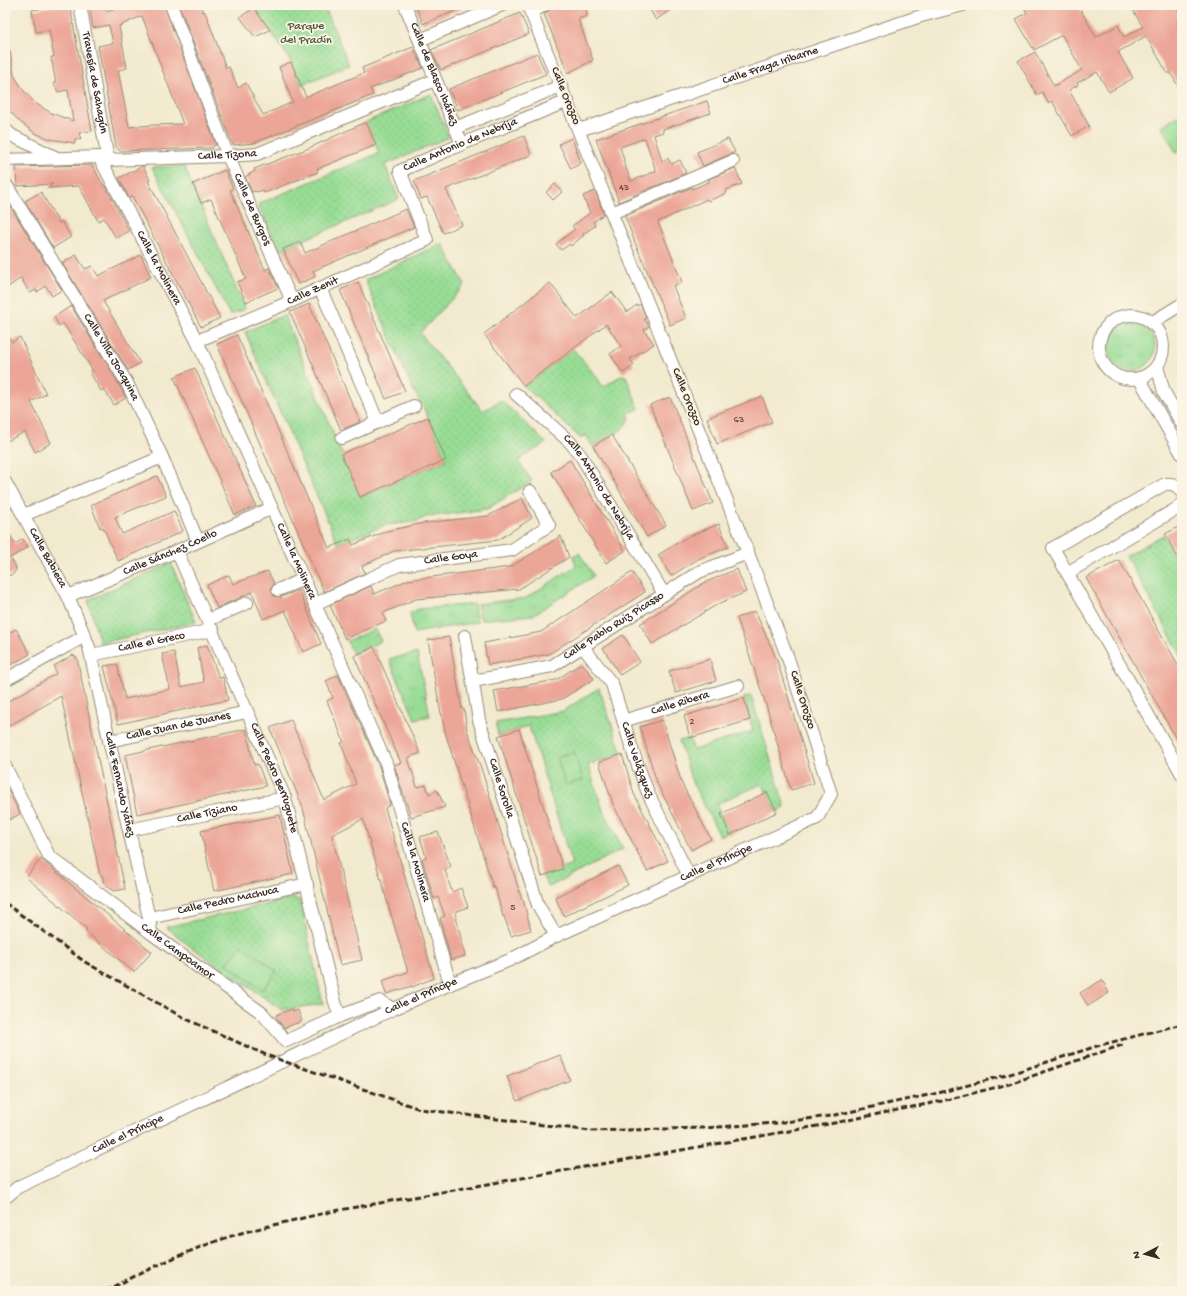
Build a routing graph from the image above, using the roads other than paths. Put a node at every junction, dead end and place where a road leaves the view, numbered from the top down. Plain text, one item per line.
1 (80, 5) edge
2 (171, 5) edge
3 (405, 5) edge
4 (502, 5) edge
5 (544, 5) edge
6 (963, 5) edge
7 (530, 9) edge
8 (420, 40) junction
9 (435, 80) junction
10 (561, 86) junction
11 (568, 102) junction
12 (455, 128) junction
13 (5, 129) edge
14 (579, 130) junction
15 (462, 144) junction
16 (228, 156) junction
17 (58, 158) junction
18 (104, 158) junction
19 (5, 160) edge
20 (733, 161) dead end
21 (5, 183) edge
22 (612, 213) junction
23 (427, 240) joint
24 (320, 288) junction
25 (292, 300) junction
26 (1182, 304) edge
27 (1151, 323) junction
28 (197, 340) junction
29 (1157, 366) junction
30 (1139, 378) junction
31 (516, 394) dead end
32 (414, 406) dead end
33 (378, 422) junction
34 (1182, 424) edge
35 (342, 438) dead end
36 (1182, 454) edge
37 (162, 457) junction
38 (5, 482) edge
39 (530, 491) dead end
40 (1182, 493) edge
41 (1182, 503) edge
42 (272, 508) junction
43 (24, 516) junction
44 (198, 541) junction
45 (177, 551) junction
46 (748, 553) junction
47 (1067, 573) junction
48 (304, 579) junction
49 (278, 590) dead end
50 (664, 594) junction
51 (68, 596) junction
52 (247, 603) dead end
53 (315, 604) junction
54 (210, 625) junction
55 (85, 636) junction
56 (465, 636) dead end
57 (583, 647) junction
58 (91, 655) junction
59 (5, 680) edge
60 (473, 681) junction
61 (738, 686) dead end
62 (247, 712) junction
63 (623, 721) junction
64 (109, 741) junction
65 (5, 766) edge
66 (1182, 774) edge
67 (831, 794) joint
68 (285, 798) junction
69 (128, 830) junction
70 (689, 876) junction
71 (307, 884) junction
72 (149, 918) junction
73 (151, 933) junction
74 (556, 936) junction
75 (450, 984) junction
76 (393, 1009) junction
77 (340, 1016) junction
78 (5, 1198) edge

1 - 18 street, Travesía de Sahagún
2 - 16 street, Calle de Burgos
3 - 8 street, Calle de Blasco Ibáñez
4 - 8 street
5 - 7 street
6 - 14 street, Calle Fraga Iribarne
7 - 10 street, Calle Orozco
8 - 9 street, Calle de Blasco Ibáñez
9 - 12 street, Calle de Blasco Ibáñez
9 - 16 street, Calle Tizona
10 - 11 street, Calle Orozco
10 - 12 street, Calle Antonio de Nebrija
11 - 14 street, Calle Orozco
11 - 15 street, Calle Antonio de Nebrija
12 - 15 street, Calle de Blasco Ibáñez
13 - 17 street
14 - 22 street, Calle Orozco
15 - 23 street, Calle Antonio de Nebrija
16 - 18 street, Calle Tizona
16 - 25 street, Calle de Burgos
17 - 18 street, Calle Tizona
17 - 19 street, Calle Tizona
18 - 28 street, Calle la Molinera
20 - 22 street
21 - 37 street, Calle Villa Joaquina
22 - 46 street, Calle Orozco
23 - 24 street, Calle Zenit
24 - 25 street, Calle Zenit
24 - 33 street
25 - 28 street, Calle Zenit
26 - 27 street
27 - 29 street
27 - 30 street
28 - 42 street, Calle la Molinera
29 - 30 street
29 - 34 street
30 - 36 street
31 - 50 street, Calle Antonio de Nebrija
32 - 33 street
33 - 35 street
37 - 43 street
37 - 44 street, Calle Villa Joaquina
38 - 43 street, Calle Babieca
39 - 53 street, Calle Goya
40 - 47 street
41 - 47 street
42 - 44 street, Calle Sánchez Coello
42 - 48 street, Calle la Molinera
43 - 51 street, Calle Babieca
44 - 45 street, Calle Sánchez Coello
45 - 51 street, Calle Sánchez Coello
45 - 54 street, Calle Pedro Berruguete
46 - 50 street, Calle Pablo Ruiz Picasso
46 - 67 street, Calle Orozco
47 - 66 street
48 - 49 street
48 - 53 street, Calle la Molinera
50 - 57 street, Calle Pablo Ruiz Picasso
51 - 55 street, Calle Babieca
52 - 54 street, Calle el Greco
53 - 75 street, Calle la Molinera
54 - 58 street, Calle el Greco
54 - 62 street, Calle Pedro Berruguete
55 - 58 street, Calle Fernando Yáñez
55 - 59 street
56 - 60 street, Calle Sorolla
57 - 60 street, Calle Pablo Ruiz Picasso
57 - 63 street, Calle Velázquez
58 - 64 street, Calle Fernando Yáñez
60 - 74 street, Calle Sorolla
61 - 63 street, Calle Ribera
62 - 64 street, Calle Juan de Juanes
62 - 68 street, Calle Pedro Berruguete
63 - 70 street, Calle Velázquez
64 - 69 street, Calle Fernando Yáñez
65 - 73 street, Calle Campoamor
67 - 70 street, Calle el Príncipe
68 - 69 street, Calle Tiziano
68 - 71 street, Calle Pedro Berruguete
69 - 72 street, Calle Fernando Yáñez
70 - 74 street, Calle el Príncipe
71 - 72 street, Calle Pedro Machuca
71 - 77 street, Calle Pedro Berruguete
72 - 73 street, Calle Fernando Yáñez
73 - 77 street, Calle Campoamor
74 - 75 street, Calle el Príncipe
75 - 76 street, Calle el Príncipe
76 - 77 street, Calle Campoamor
76 - 78 street, Calle el Príncipe

